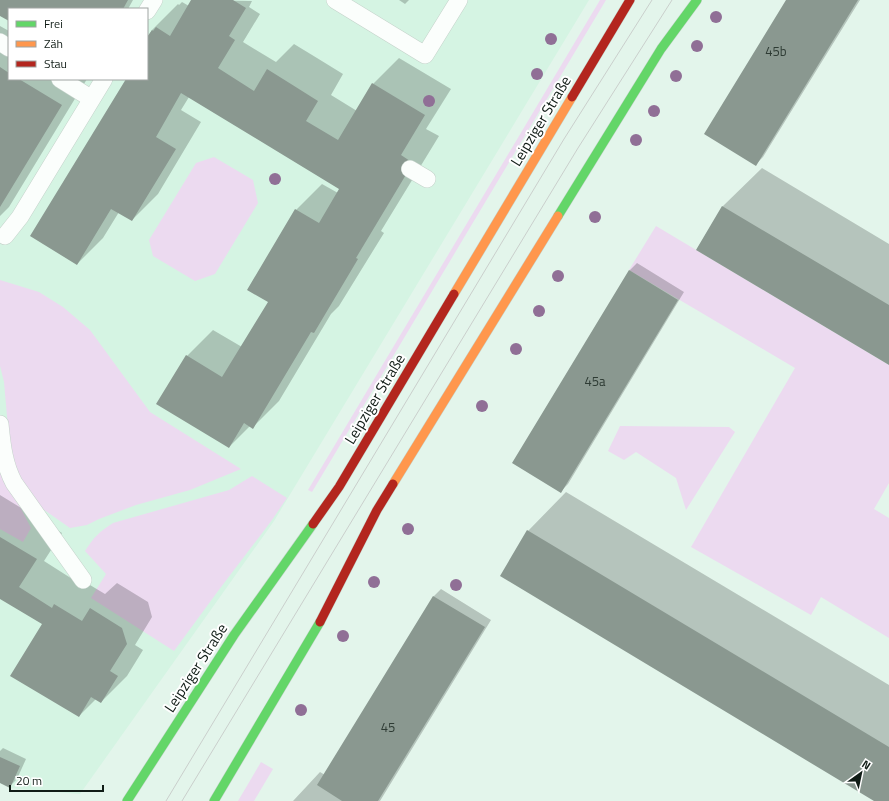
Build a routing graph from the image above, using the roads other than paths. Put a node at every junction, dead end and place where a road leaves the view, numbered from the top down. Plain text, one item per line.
1 (154, 0) edge
2 (334, 0) edge
3 (458, 0) edge
4 (630, 0) edge
5 (697, 0) edge
6 (148, 10) edge
7 (62, 80) edge
8 (103, 80) edge
9 (92, 99) junction
10 (410, 169) dead end
11 (427, 179) dead end
12 (5, 236) dead end
13 (0, 424) edge
14 (83, 580) dead end
15 (128, 801) edge
16 (214, 801) edge

1 - 6 lane
2 - 3 lane
4 - 15 main road, Leipziger Straße
5 - 16 main road
7 - 9 lane
8 - 9 lane
9 - 12 lane
10 - 11 lane
13 - 14 lane

